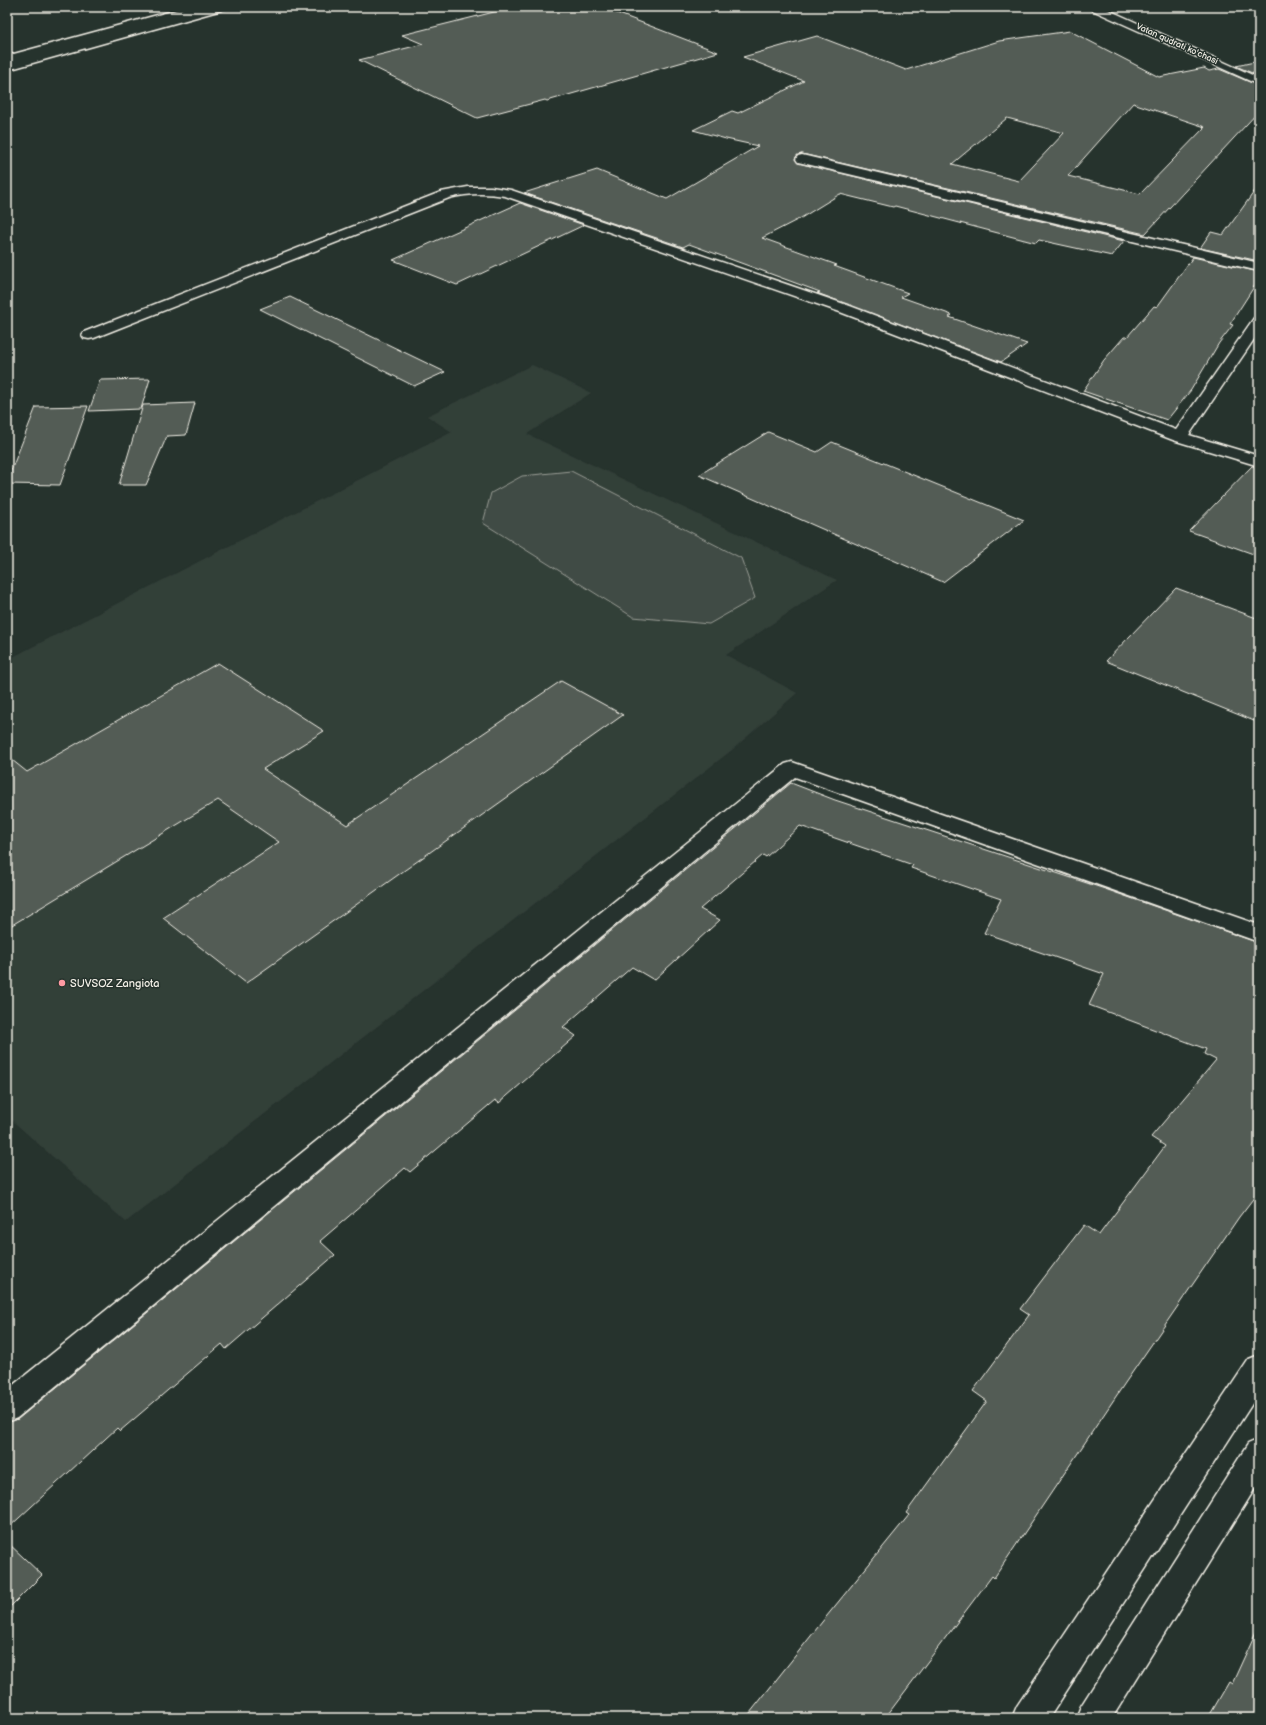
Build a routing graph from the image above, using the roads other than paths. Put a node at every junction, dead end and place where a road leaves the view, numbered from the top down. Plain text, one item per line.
1 (1094, 7) edge
2 (1259, 82) edge
3 (802, 159) dead end
4 (1259, 267) edge
5 (1259, 321) edge
6 (89, 335) dead end
7 (1179, 437) junction
8 (1259, 461) edge
9 (1259, 934) edge
10 (1259, 1368) edge
11 (7, 1408) edge
12 (1259, 1454) edge
13 (1029, 1718) edge
14 (1093, 1718) edge

1 - 2 street, Vatan qudrati ko'chasi
3 - 4 street
5 - 7 street
6 - 7 street
7 - 8 street
9 - 11 street
10 - 13 street
12 - 14 street

